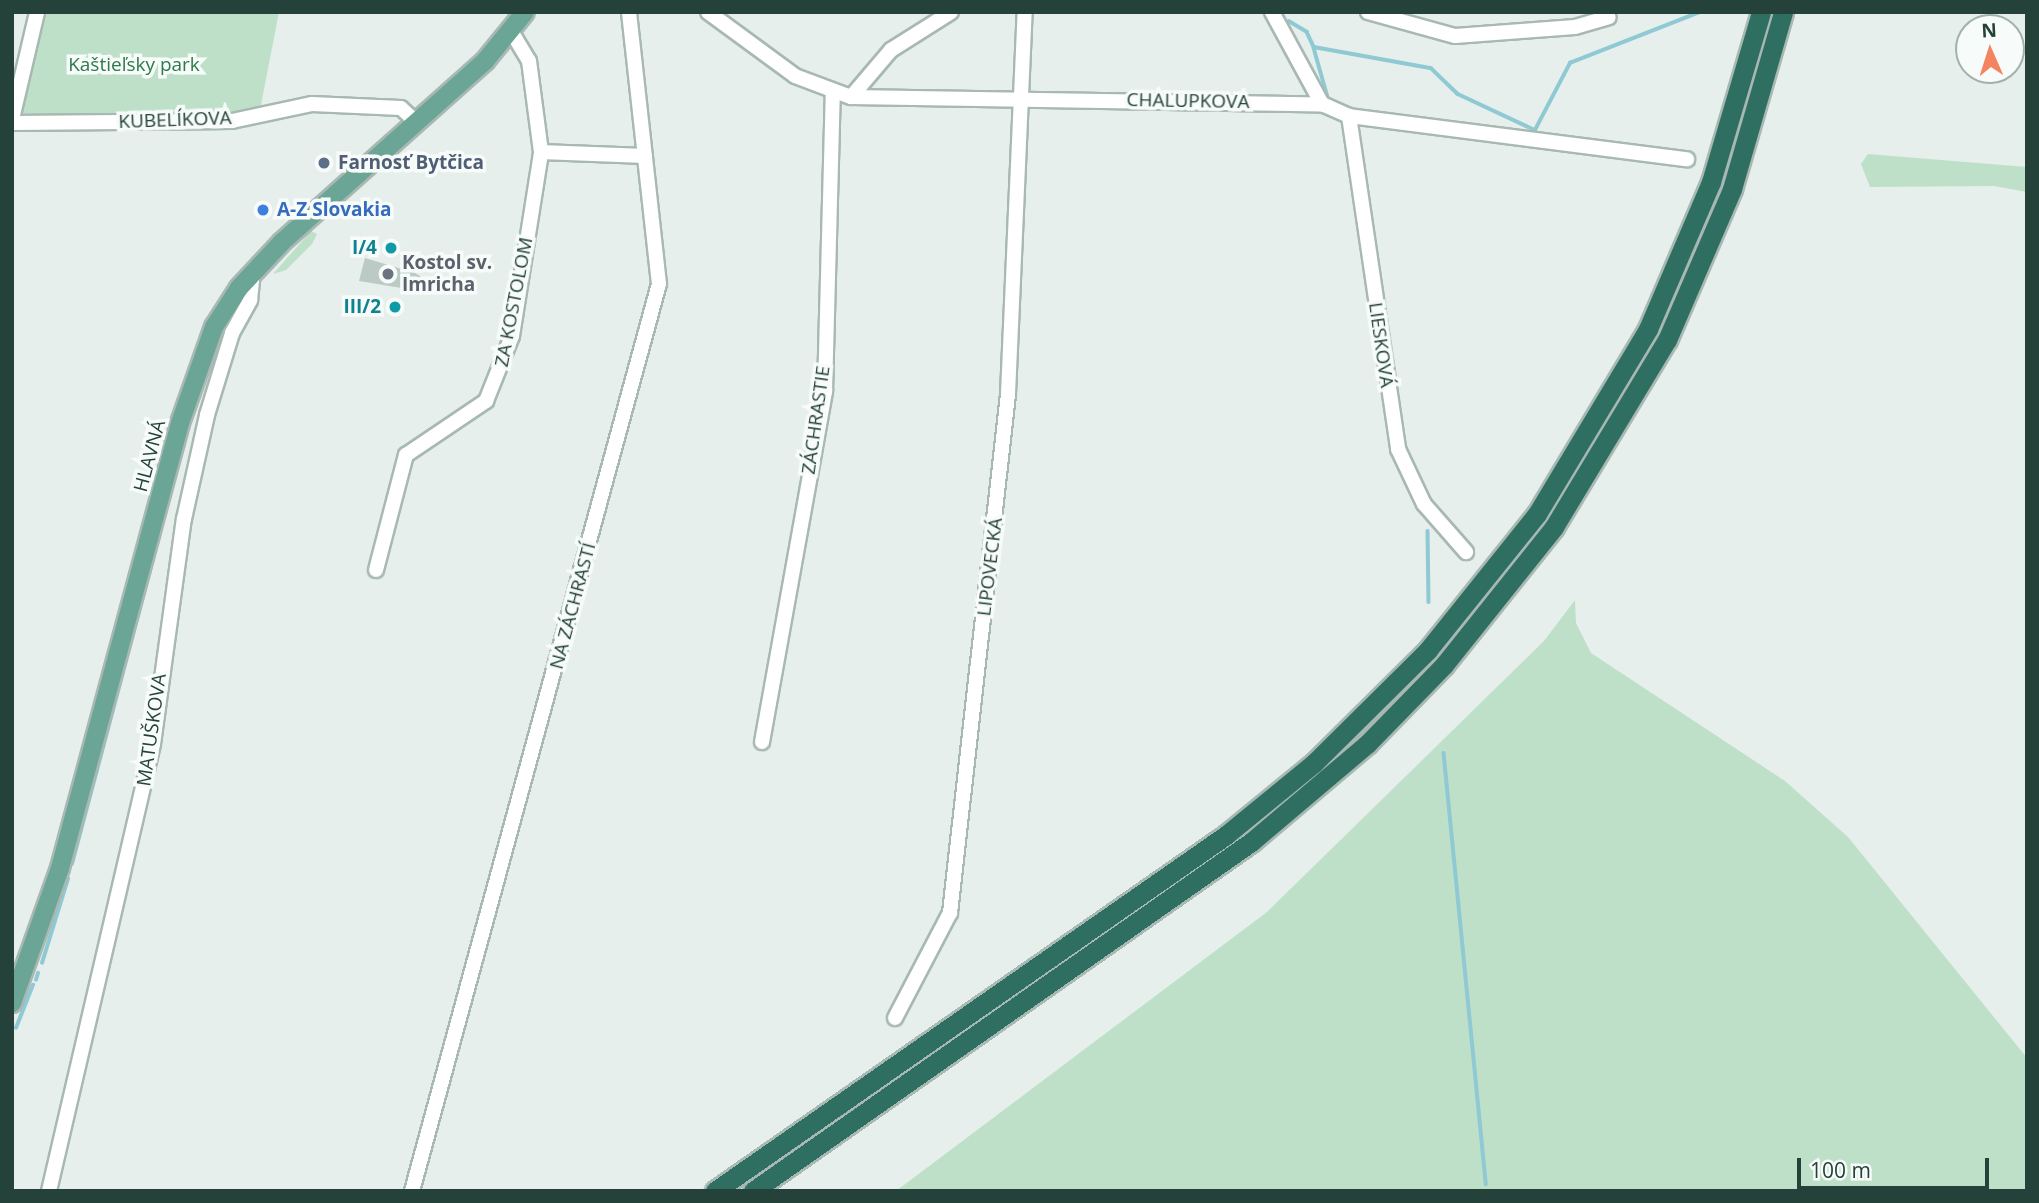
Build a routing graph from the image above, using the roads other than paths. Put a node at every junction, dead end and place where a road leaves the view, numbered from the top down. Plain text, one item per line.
1 (37, 12) edge
2 (525, 12) edge
3 (629, 12) edge
4 (708, 12) edge
5 (951, 12) edge
6 (1025, 12) edge
7 (1272, 12) edge
8 (1368, 12) edge
9 (1761, 12) edge
10 (1783, 12) edge
11 (1609, 17) dead end
12 (512, 31) junction
13 (833, 93) junction
14 (851, 97) junction
15 (1021, 100) junction
16 (1322, 104) junction
17 (1349, 116) junction
18 (12, 121) edge
19 (415, 121) junction
20 (541, 152) junction
21 (645, 156) junction
22 (1687, 159) dead end
23 (253, 271) junction
24 (1466, 552) dead end
25 (376, 570) dead end
26 (762, 742) dead end
27 (13, 1001) edge
28 (895, 1018) dead end
29 (49, 1191) edge
30 (412, 1191) edge
31 (715, 1191) edge
32 (753, 1191) edge

1 - 18 street
2 - 12 main road, HLAVNÁ
3 - 21 street, NA ZÁCHRASTÍ
4 - 13 street, CHALUPKOVA
5 - 14 street
6 - 15 street, LIPOVECKÁ
7 - 16 street
8 - 11 street
9 - 31 highway
10 - 32 highway
12 - 19 main road, HLAVNÁ
12 - 20 street, ZA KOSTOLOM
13 - 14 street, CHALUPKOVA
13 - 26 street, ZÁCHRASTIE
14 - 15 street, CHALUPKOVA
15 - 16 street, CHALUPKOVA
15 - 28 street, LIPOVECKÁ
16 - 17 street, CHALUPKOVA
17 - 22 street, CHALUPKOVA
17 - 24 street, LIESKOVÁ
18 - 19 street, KUBELÍKOVA
19 - 23 main road, HLAVNÁ
20 - 21 street
20 - 25 street, ZA KOSTOLOM
21 - 30 street, NA ZÁCHRASTÍ
23 - 27 main road, HLAVNÁ
23 - 29 street, MATUŠKOVA

